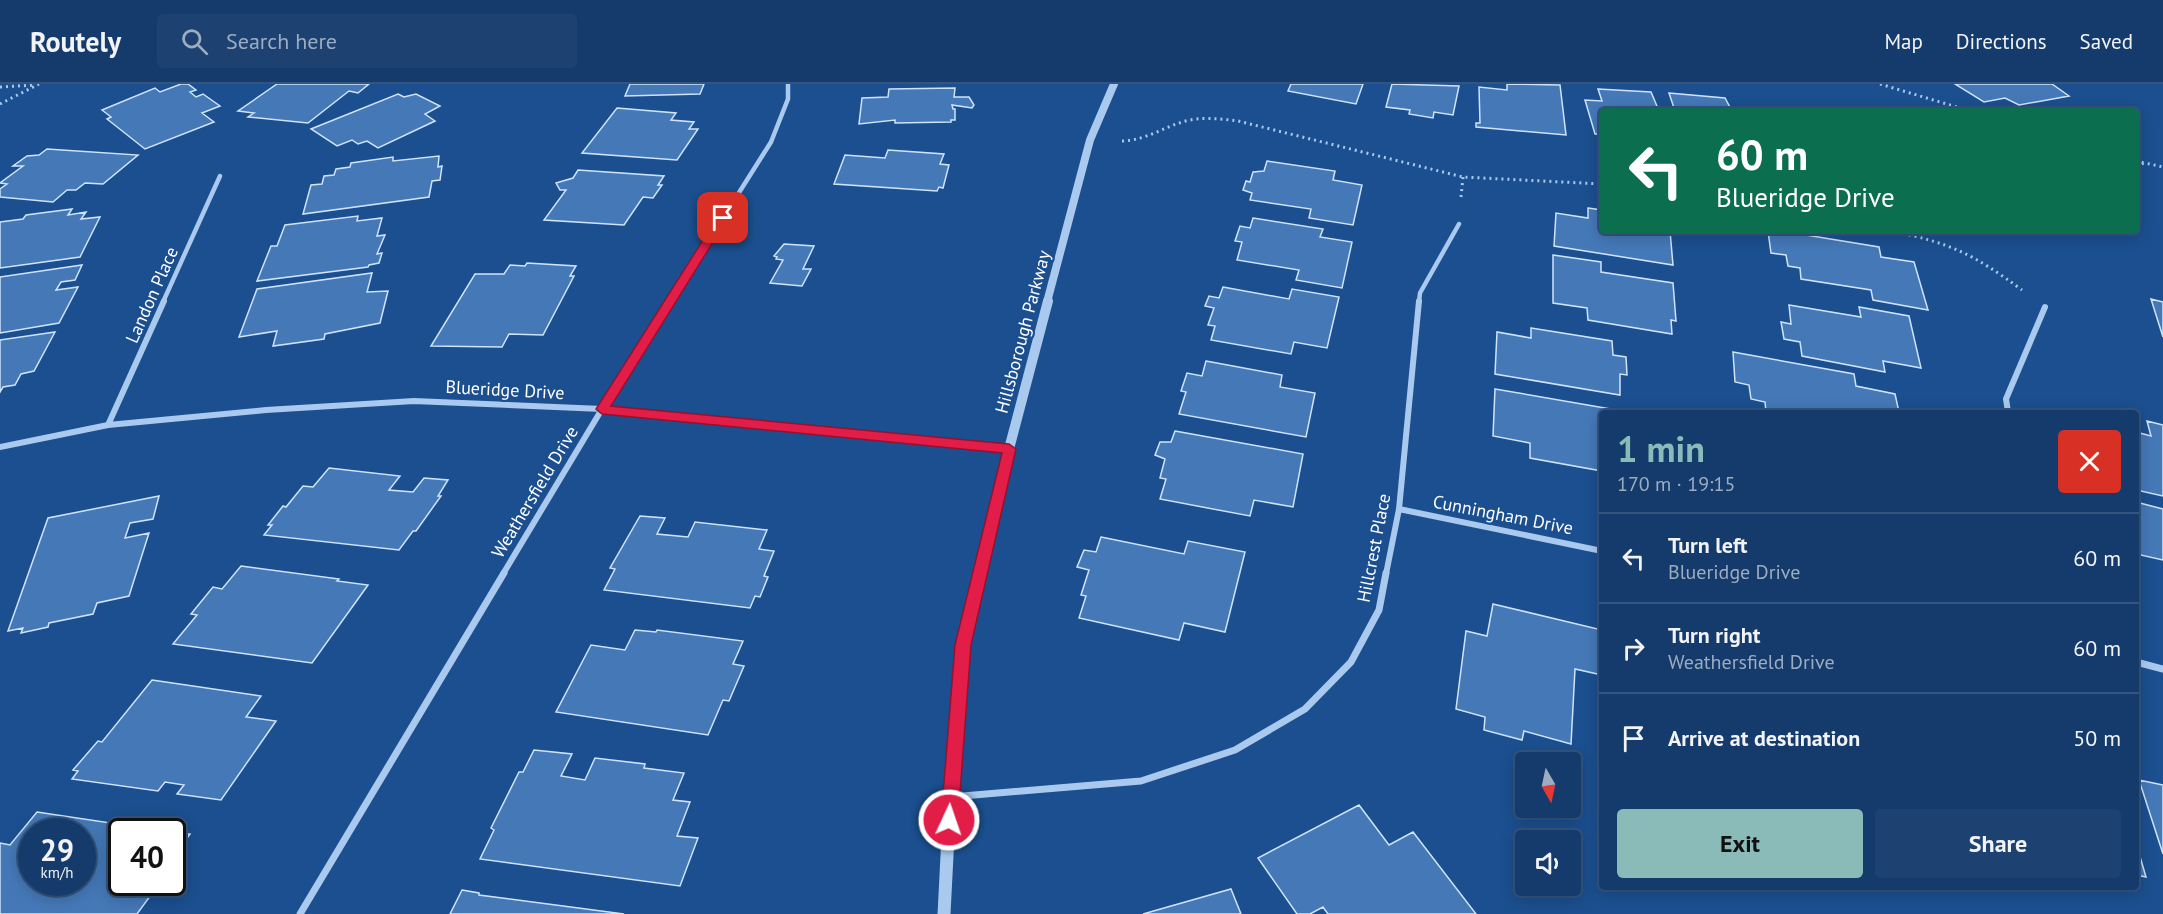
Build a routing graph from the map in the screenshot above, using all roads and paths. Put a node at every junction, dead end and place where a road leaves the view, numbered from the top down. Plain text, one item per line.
1 (788, 84) edge
2 (1114, 84) edge
3 (1880, 84) edge
4 (38, 85) edge
5 (0, 87) edge
6 (0, 104) edge
7 (1960, 108) edge
8 (1090, 140) junction
9 (2139, 163) edge
10 (2163, 167) edge
11 (220, 176) dead end
12 (1599, 184) edge
13 (1459, 224) dead end
14 (1904, 234) edge
15 (2045, 307) joint
16 (602, 409) junction
17 (2008, 410) edge
18 (108, 425) junction
19 (0, 447) edge
20 (1009, 449) junction
21 (1399, 509) junction
22 (1599, 550) edge
23 (2139, 663) edge
24 (2163, 669) edge
25 (950, 797) junction
26 (300, 914) edge
27 (944, 914) edge

1 - 16 street, Weathersfield Drive
2 - 8 street, Hillsborough Parkway
3 - 7 path
4 - 5 path
4 - 6 path
8 - 12 path
8 - 20 street, Hillsborough Parkway
9 - 10 path
11 - 18 street, Landon Place
13 - 21 street, Hillcrest Place
14 - 15 path
15 - 17 street
16 - 18 street, Blueridge Drive
16 - 20 street, Blueridge Drive
16 - 26 street, Weathersfield Drive
18 - 19 street, Blueridge Drive
20 - 25 street, Hillsborough Parkway
21 - 22 street, Cunningham Drive
21 - 25 street, Hillcrest Place
23 - 24 street
25 - 27 street, Hillsborough Parkway

